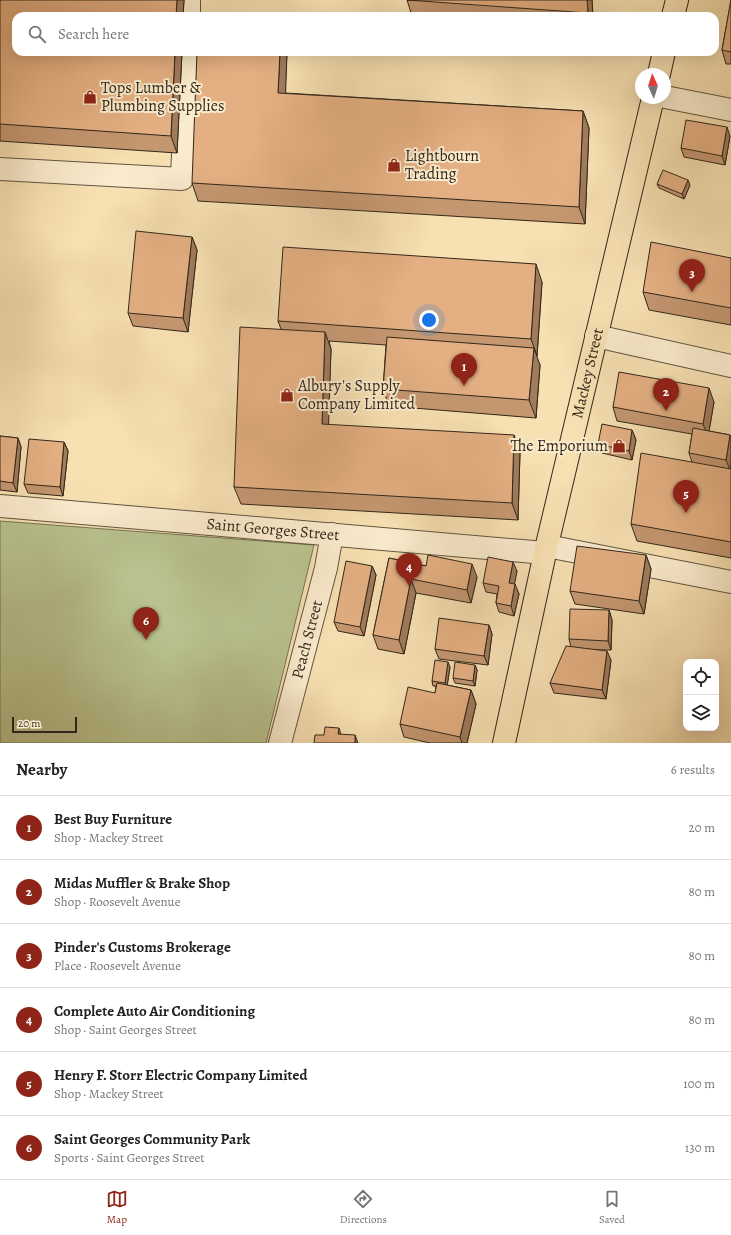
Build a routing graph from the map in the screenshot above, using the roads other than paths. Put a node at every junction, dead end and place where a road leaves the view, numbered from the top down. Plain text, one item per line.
1 (189, 0) edge
2 (677, 0) edge
3 (188, 12) edge
4 (674, 12) edge
5 (187, 56) edge
6 (663, 56) edge
7 (660, 68) edge
8 (671, 98) edge
9 (652, 104) edge
10 (731, 110) edge
11 (0, 169) edge
12 (596, 336) junction
13 (731, 366) edge
14 (0, 506) edge
15 (332, 534) junction
16 (546, 550) junction
17 (731, 582) edge
18 (280, 743) edge
19 (504, 743) edge

1 - 3 street
2 - 4 main road
5 - 11 street
6 - 7 main road
8 - 10 street
9 - 12 main road, Mackey Street
12 - 13 street
12 - 16 main road, Mackey Street
14 - 15 street, Saint Georges Street
15 - 16 street, Saint Georges Street
15 - 18 street, Peach Street
16 - 17 street, Saint Georges Street
16 - 19 main road, Mackey Street

